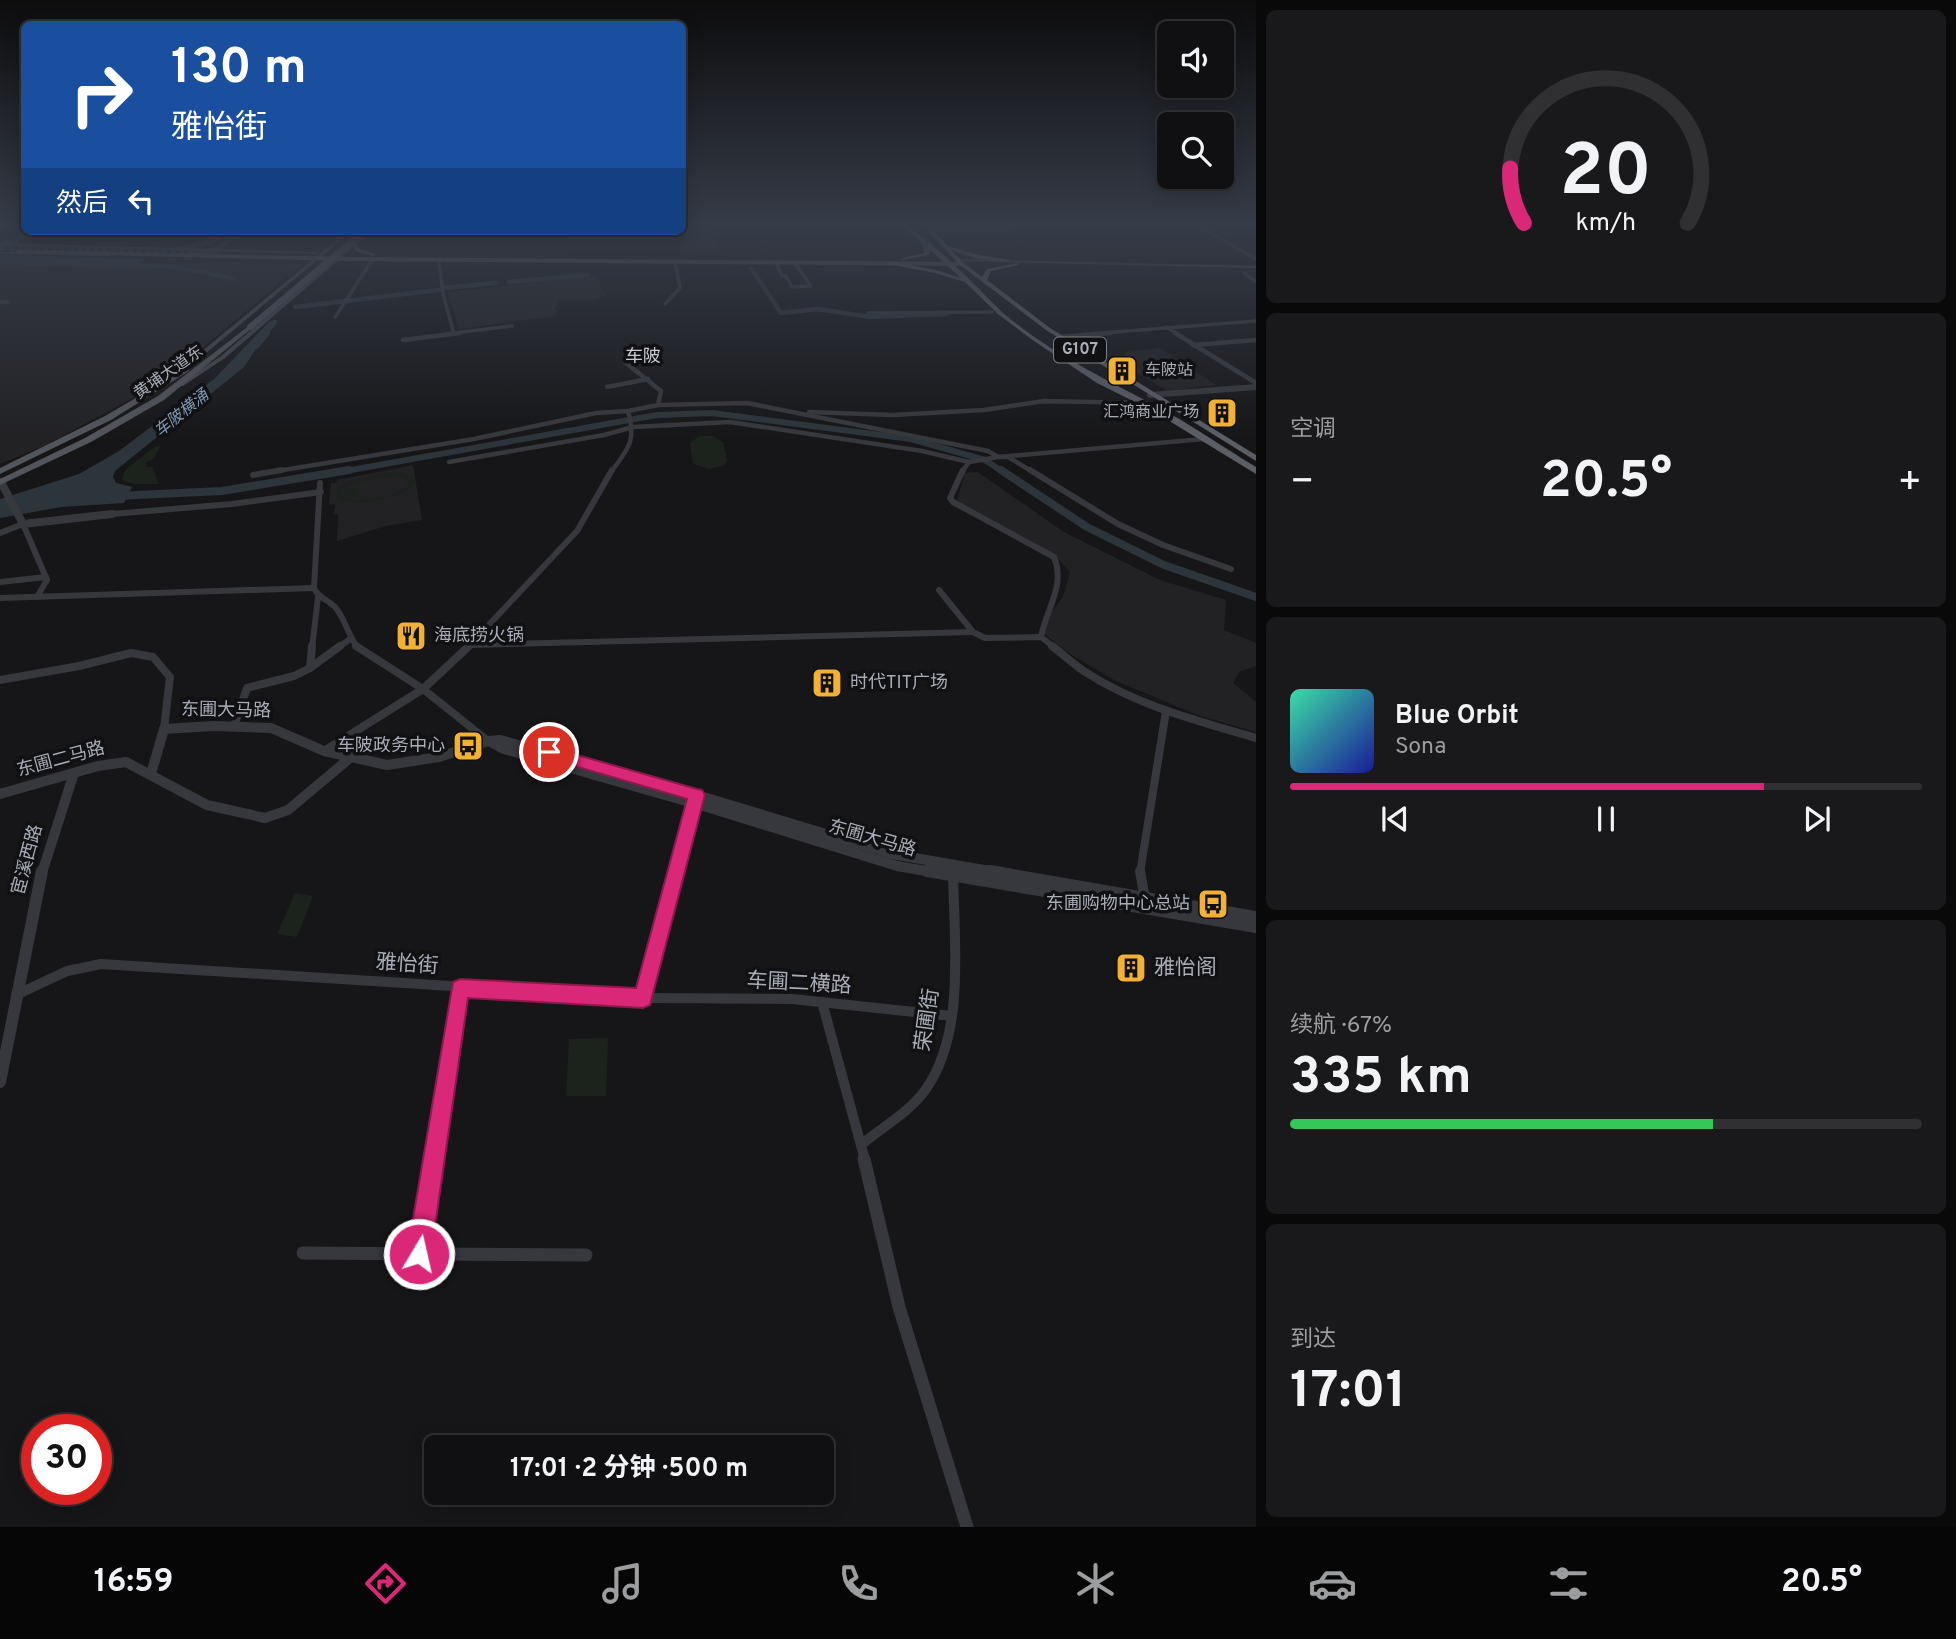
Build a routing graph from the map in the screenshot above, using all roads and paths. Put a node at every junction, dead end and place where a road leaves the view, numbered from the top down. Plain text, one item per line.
1 (269, 297) edge
2 (276, 297) edge
3 (284, 297) edge
4 (293, 297) edge
5 (347, 297) edge
6 (444, 297) edge
7 (671, 297) edge
8 (984, 297) edge
9 (1005, 297) edge
10 (0, 302) edge
11 (8, 302) dead end
12 (665, 304) dead end
13 (992, 312) dead end
14 (868, 313) dead end
15 (335, 317) dead end
16 (1256, 321) edge
17 (246, 326) junction
18 (512, 326) dead end
19 (1166, 327) junction
20 (454, 334) junction
21 (1058, 337) junction
22 (403, 340) dead end
23 (1256, 340) edge
24 (1192, 345) junction
25 (625, 362) dead end
26 (649, 379) junction
27 (166, 384) junction
28 (180, 384) junction
29 (1256, 385) edge
30 (607, 387) dead end
31 (1150, 395) junction
32 (1143, 403) junction
33 (658, 405) junction
34 (628, 411) junction
35 (803, 413) junction
36 (633, 427) junction
37 (89, 428) junction
38 (103, 432) junction
39 (1204, 439) junction
40 (998, 457) junction
41 (1256, 459) edge
42 (969, 462) junction
43 (449, 463) dead end
44 (11, 467) junction
45 (0, 471) edge
46 (1256, 471) edge
47 (23, 472) junction
48 (253, 475) dead end
49 (1, 482) edge
50 (320, 483) dead end
51 (321, 492) junction
52 (112, 514) joint
53 (20, 521) junction
54 (0, 533) edge
55 (1231, 569) dead end
56 (46, 577) junction
57 (0, 582) edge
58 (314, 588) junction
59 (939, 590) dead end
60 (37, 597) junction
61 (318, 597) junction
62 (0, 598) edge
63 (973, 632) junction
64 (1041, 637) junction
65 (350, 639) junction
66 (470, 645) junction
67 (310, 668) junction
68 (0, 680) edge
69 (422, 689) junction
70 (1166, 711) junction
71 (234, 726) junction
72 (164, 729) junction
73 (1256, 738) edge
74 (488, 741) junction
75 (324, 751) junction
76 (350, 758) junction
77 (74, 773) junction
78 (151, 774) junction
79 (0, 794) edge
80 (695, 799) junction
81 (953, 872) junction
82 (1145, 899) junction
83 (1216, 916) junction
84 (1256, 917) edge
85 (1256, 927) edge
86 (460, 988) junction
87 (16, 995) junction
88 (643, 998) junction
89 (822, 1002) junction
90 (952, 1016) junction
91 (0, 1082) edge
92 (861, 1145) junction
93 (303, 1253) dead end
94 (419, 1254) junction
95 (586, 1255) dead end
96 (967, 1527) edge

1 - 27 main road
2 - 17 main road, 黄埔大道东
3 - 17 main road, 黄埔大道东, bridge
4 - 28 main road
5 - 15 street
6 - 20 street
7 - 12 street
8 - 32 highway, G107
9 - 21 highway, G107
10 - 11 street
13 - 14 street
16 - 19 street
17 - 27 main road, 黄埔大道东
17 - 28 main road, 黄埔大道东
18 - 20 street
19 - 21 street
19 - 24 street
20 - 22 street
21 - 31 highway, G107
23 - 24 street
24 - 29 street
25 - 26 street
26 - 30 street
26 - 33 street
27 - 37 main road, 黄埔大道东
28 - 38 main road, 黄埔大道东
29 - 31 street
31 - 41 highway, G107
32 - 35 street
32 - 39 highway, G107
33 - 34 street
33 - 35 street
34 - 36 street
34 - 48 street
35 - 40 street
36 - 42 street
36 - 43 street
36 - 66 street
37 - 38 main road
37 - 44 main road, 黄埔大道东
38 - 47 main road, 黄埔大道东
39 - 40 street
39 - 46 highway, G107
40 - 42 street
40 - 55 street
42 - 64 street
44 - 45 main road, 黄埔大道东
44 - 47 main road
47 - 49 main road, 黄埔大道东
49 - 53 street
50 - 51 street
51 - 52 street
51 - 58 street
52 - 53 street
53 - 54 street
53 - 56 street
56 - 57 street
56 - 60 street
58 - 60 street
58 - 61 street
59 - 63 street
60 - 62 street
61 - 65 street
61 - 67 street
63 - 64 street
63 - 66 street
64 - 70 street
65 - 67 street
65 - 69 street
66 - 69 street
67 - 71 street
68 - 72 street
69 - 74 street
69 - 75 street
70 - 73 street
70 - 82 street
71 - 72 street, 东圃大马路
71 - 75 street, 东圃大马路
72 - 78 street
74 - 76 street, 东圃大马路
74 - 80 street, 东圃大马路
75 - 76 street, 东圃大马路
76 - 78 street, 东圃二马路
77 - 78 street, 东圃二马路
77 - 79 street, 东圃二马路
77 - 87 street, 宦溪西路
80 - 81 street, 东圃大马路
80 - 88 street
81 - 82 street, 东圃大马路
81 - 83 street, 东圃大马路
81 - 90 street, 荣圃街
82 - 83 street, 东圃大马路
83 - 84 street, 东圃大马路
83 - 85 street, 东圃大马路
86 - 87 street, 雅怡街
86 - 88 street, 雅怡街
86 - 94 street
87 - 91 street, 宦溪西路
88 - 89 street, 车圃二横路
89 - 90 street, 车圃二横路
89 - 92 street
90 - 92 street, 荣圃街
92 - 96 street
93 - 94 street
94 - 95 street

